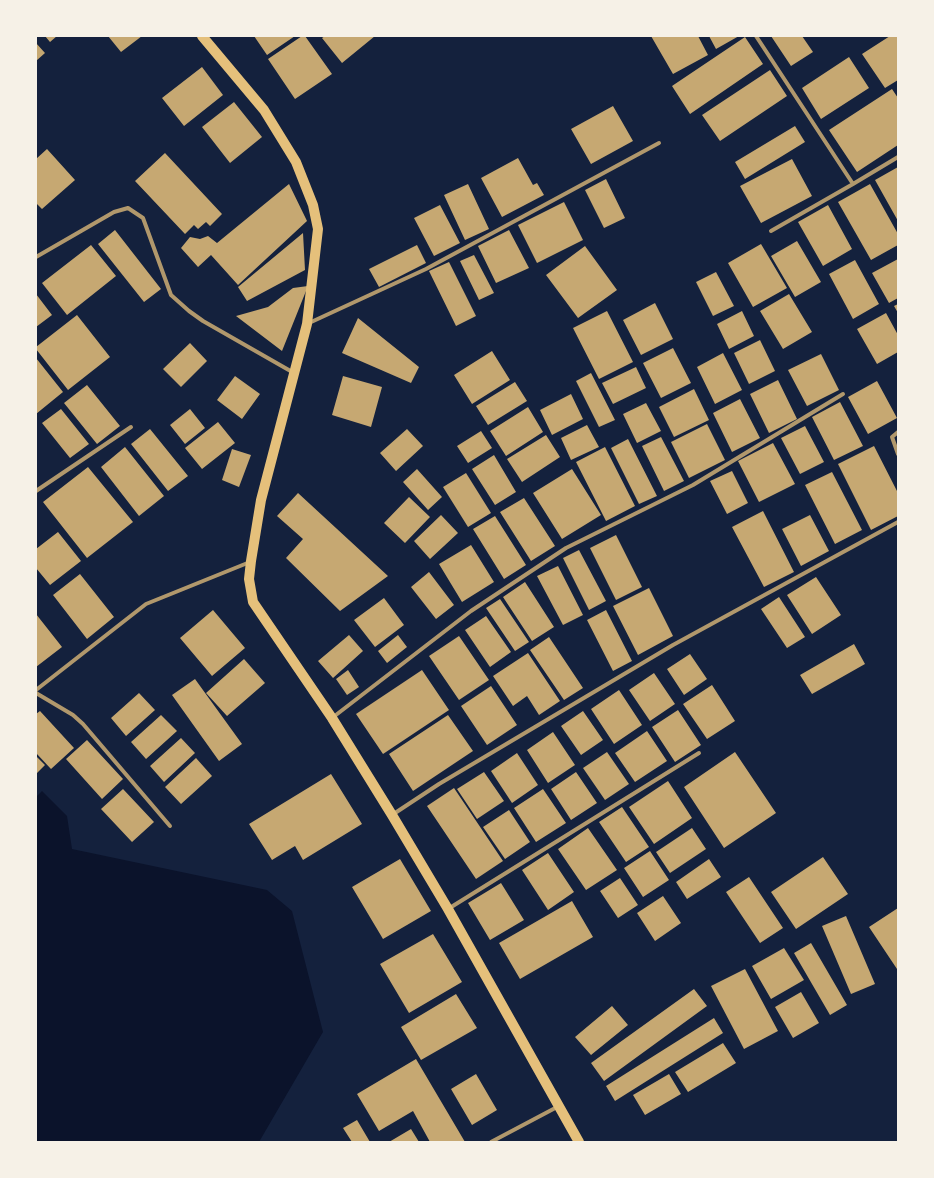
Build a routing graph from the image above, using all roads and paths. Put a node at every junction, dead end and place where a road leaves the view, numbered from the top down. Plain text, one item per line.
1 (202, 36) edge
2 (756, 36) edge
3 (659, 143) dead end
4 (898, 157) edge
5 (854, 184) junction
6 (771, 231) dead end
7 (36, 257) edge
8 (307, 324) junction
9 (294, 373) junction
10 (843, 394) dead end
11 (130, 427) dead end
12 (898, 432) edge
13 (898, 454) edge
14 (36, 491) edge
15 (898, 522) edge
16 (251, 561) junction
17 (36, 690) edge
18 (36, 693) edge
19 (332, 718) junction
20 (699, 753) dead end
21 (392, 815) junction
22 (170, 826) dead end
23 (448, 909) junction
24 (559, 1106) junction
25 (492, 1142) edge
26 (579, 1142) edge

1 - 8 main road
2 - 5 street
3 - 8 street
4 - 5 street
5 - 6 street
7 - 9 street
8 - 9 main road
9 - 16 main road
10 - 19 street
11 - 14 street
12 - 13 street
15 - 21 street
16 - 17 street
16 - 19 main road
18 - 22 street
19 - 21 main road
20 - 23 street
21 - 23 main road
23 - 24 main road
24 - 25 street
24 - 26 main road

